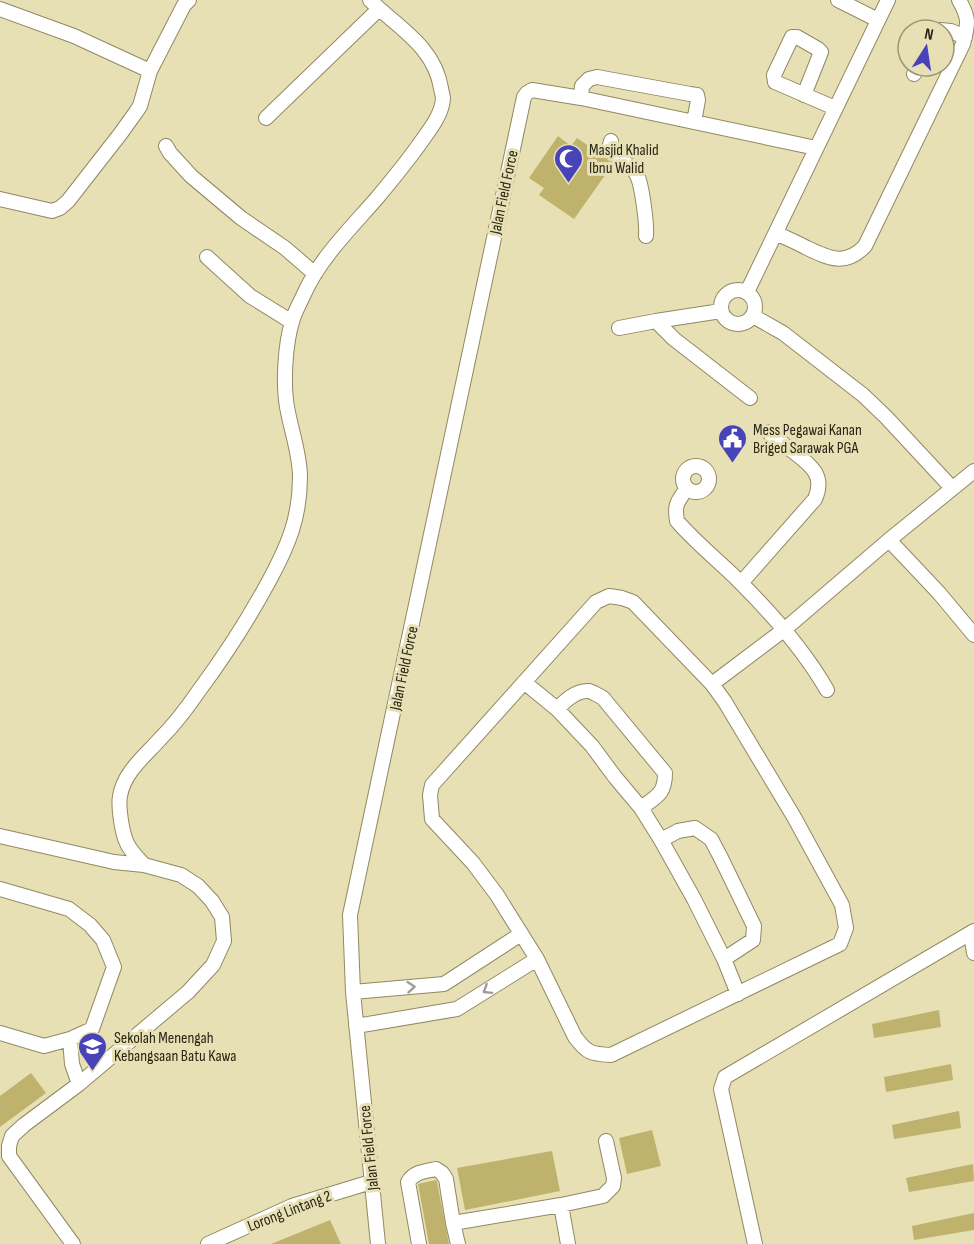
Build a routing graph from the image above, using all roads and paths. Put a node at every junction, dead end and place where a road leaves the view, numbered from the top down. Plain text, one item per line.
1 (189, 0) edge
2 (838, 0) edge
3 (888, 0) edge
4 (959, 0) edge
5 (375, 5) edge
6 (0, 9) edge
7 (878, 20) junction
8 (956, 33) edge
9 (965, 37) junction
10 (150, 71) junction
11 (804, 95) dead end
12 (581, 98) junction
13 (835, 108) junction
14 (266, 118) dead end
15 (694, 122) junction
16 (610, 141) dead end
17 (166, 146) dead end
18 (816, 148) junction
19 (0, 199) edge
20 (776, 233) junction
21 (645, 236) dead end
22 (207, 257) dead end
23 (315, 274) junction
24 (747, 292) junction
25 (721, 311) junction
26 (753, 316) junction
27 (656, 321) junction
28 (291, 322) junction
29 (619, 328) dead end
30 (750, 398) dead end
31 (768, 432) dead end
32 (974, 471) edge
33 (687, 488) dead end
34 (952, 488) junction
35 (889, 540) junction
36 (741, 583) junction
37 (785, 629) junction
38 (974, 635) edge
39 (524, 682) junction
40 (712, 684) junction
41 (827, 690) dead end
42 (557, 709) junction
43 (641, 808) junction
44 (0, 836) edge
45 (661, 840) junction
46 (144, 866) junction
47 (0, 889) edge
48 (972, 933) edge
49 (521, 934) junction
50 (974, 953) edge
51 (537, 959) junction
52 (724, 959) junction
53 (353, 992) junction
54 (738, 994) junction
55 (356, 1026) junction
56 (0, 1033) edge
57 (70, 1039) junction
58 (80, 1084) junction
59 (606, 1141) dead end
60 (371, 1182) junction
61 (561, 1205) junction
62 (453, 1223) junction
63 (73, 1244) edge
64 (208, 1244) edge
65 (378, 1244) edge
66 (419, 1244) edge
67 (458, 1244) edge
68 (568, 1244) edge
69 (755, 1244) edge

1 - 10 street
2 - 7 street
3 - 7 street
4 - 9 street
5 - 14 street
5 - 23 street
6 - 10 street
7 - 13 street
8 - 9 street
9 - 20 street
10 - 19 street
11 - 13 street
12 - 15 street
12 - 15 street
12 - 53 street, Jalan Field Force
13 - 18 street
15 - 18 street
16 - 21 street
17 - 23 street
18 - 20 street
20 - 24 street
22 - 28 street
23 - 28 street
24 - 25 street
24 - 26 street
25 - 26 street
25 - 27 street
26 - 34 street
27 - 29 street
27 - 30 street
28 - 46 street
31 - 36 street
32 - 34 street
33 - 36 street
34 - 35 street
35 - 37 street
35 - 38 street
36 - 37 street
37 - 40 street
37 - 41 street
39 - 40 street
39 - 42 street
39 - 49 street
40 - 54 street
42 - 43 street
42 - 43 street
43 - 45 street
44 - 46 street
45 - 52 street
45 - 52 street
46 - 58 street
47 - 57 street
48 - 50 street
48 - 69 street
49 - 51 street
53 -> 49 street
51 - 54 street
51 -> 55 street
52 - 54 street
53 - 55 street, Jalan Field Force
55 - 60 street, Jalan Field Force
56 - 57 street
57 - 58 street
58 - 63 street
59 - 61 street
60 - 64 street, Lorong Lintang 2
60 - 65 street, Jalan Field Force
61 - 62 street
61 - 68 street
62 - 66 street
62 - 67 street

